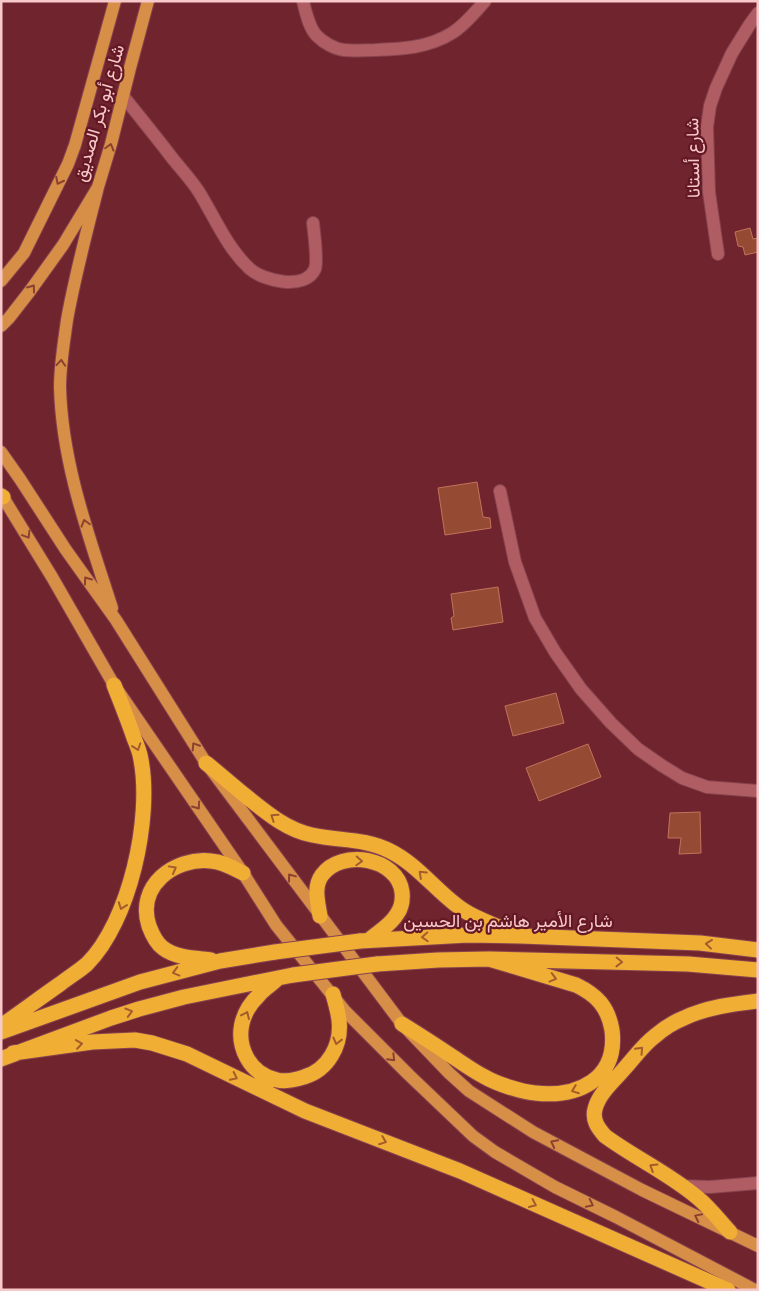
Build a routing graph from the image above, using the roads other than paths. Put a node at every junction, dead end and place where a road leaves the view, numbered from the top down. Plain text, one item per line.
1 (115, 1) edge
2 (148, 1) edge
3 (303, 1) edge
4 (485, 1) edge
5 (758, 13) edge
6 (124, 96) junction
7 (98, 187) junction
8 (313, 223) dead end
9 (24, 253) junction
10 (718, 254) dead end
11 (1, 272) edge
12 (1, 281) edge
13 (1, 326) edge
14 (1, 452) edge
15 (500, 491) dead end
16 (2, 496) edge
17 (116, 620) junction
18 (114, 685) junction
19 (206, 763) junction
20 (758, 791) edge
21 (243, 873) junction
22 (320, 916) junction
23 (521, 936) junction
24 (364, 940) junction
25 (758, 950) edge
26 (489, 959) junction
27 (220, 961) junction
28 (758, 970) edge
29 (286, 977) junction
30 (333, 994) junction
31 (758, 1001) edge
32 (402, 1024) junction
33 (1, 1026) edge
34 (1, 1032) edge
35 (7, 1056) edge
36 (758, 1182) edge
37 (682, 1186) junction
38 (730, 1232) junction
39 (758, 1246) edge
40 (728, 1290) edge
41 (755, 1290) edge

1 -> 9 main road, شارع أبو بكر الصديق
2 - 6 main road, شارع أبو بكر الصديق
3 - 4 street
5 - 10 street, شارع أستانا
7 -> 6 main road, شارع أبو بكر الصديق
6 - 8 street
13 -> 7 main road, شارع أبو بكر الصديق
17 -> 7 main road
9 - 11 main road
9 - 12 main road, شارع أبو بكر الصديق
17 -> 14 main road
15 - 20 street
16 -> 18 main road
19 -> 17 main road
18 -> 21 main road
18 -> 33 highway
22 -> 19 main road
23 -> 19 highway
27 -> 21 highway
21 - 30 main road
22 -> 24 highway
22 - 32 main road
23 -> 24 highway, شارع الأمير هاشم بن الحسين
25 -> 23 highway, شارع الأمير هاشم بن الحسين
24 - 27 highway, شارع الأمير هاشم بن الحسين, bridge
26 -> 28 highway
26 - 29 highway, bridge
26 -> 32 highway
27 -> 34 highway, شارع الأمير هاشم بن الحسين
30 -> 29 highway
35 -> 29 highway
30 -> 41 main road
37 -> 31 highway
38 -> 32 main road
35 -> 40 highway
36 - 37 street
37 - 38 highway
38 - 39 main road

